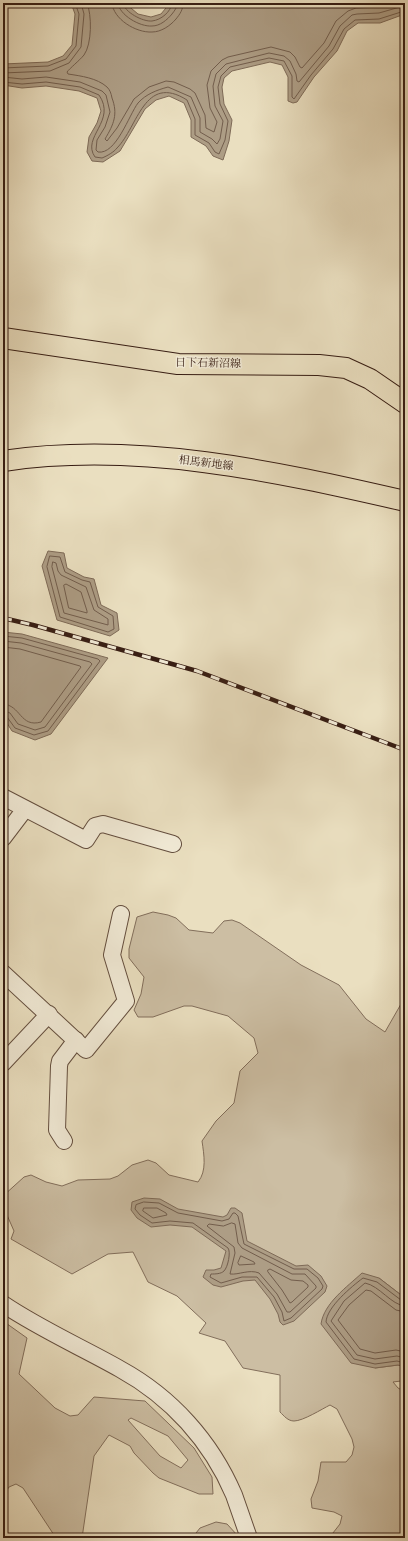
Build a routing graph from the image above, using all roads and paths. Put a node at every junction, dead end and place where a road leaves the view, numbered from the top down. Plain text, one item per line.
1 (3, 338) edge
2 (405, 403) edge
3 (3, 461) edge
4 (405, 501) edge
5 (3, 797) edge
6 (25, 809) junction
7 (3, 838) edge
8 (173, 844) dead end
9 (121, 914) dead end
10 (3, 972) edge
11 (49, 1014) junction
12 (76, 1040) junction
13 (3, 1062) edge
14 (64, 1141) dead end
15 (3, 1304) edge
16 (249, 1538) edge

1 - 2 main road, 日下石新沼線
3 - 4 main road, 相馬新地線
5 - 6 street
6 - 7 street
6 - 8 street
9 - 12 street
10 - 11 street
11 - 12 street
11 - 13 street
12 - 14 street
15 - 16 street

